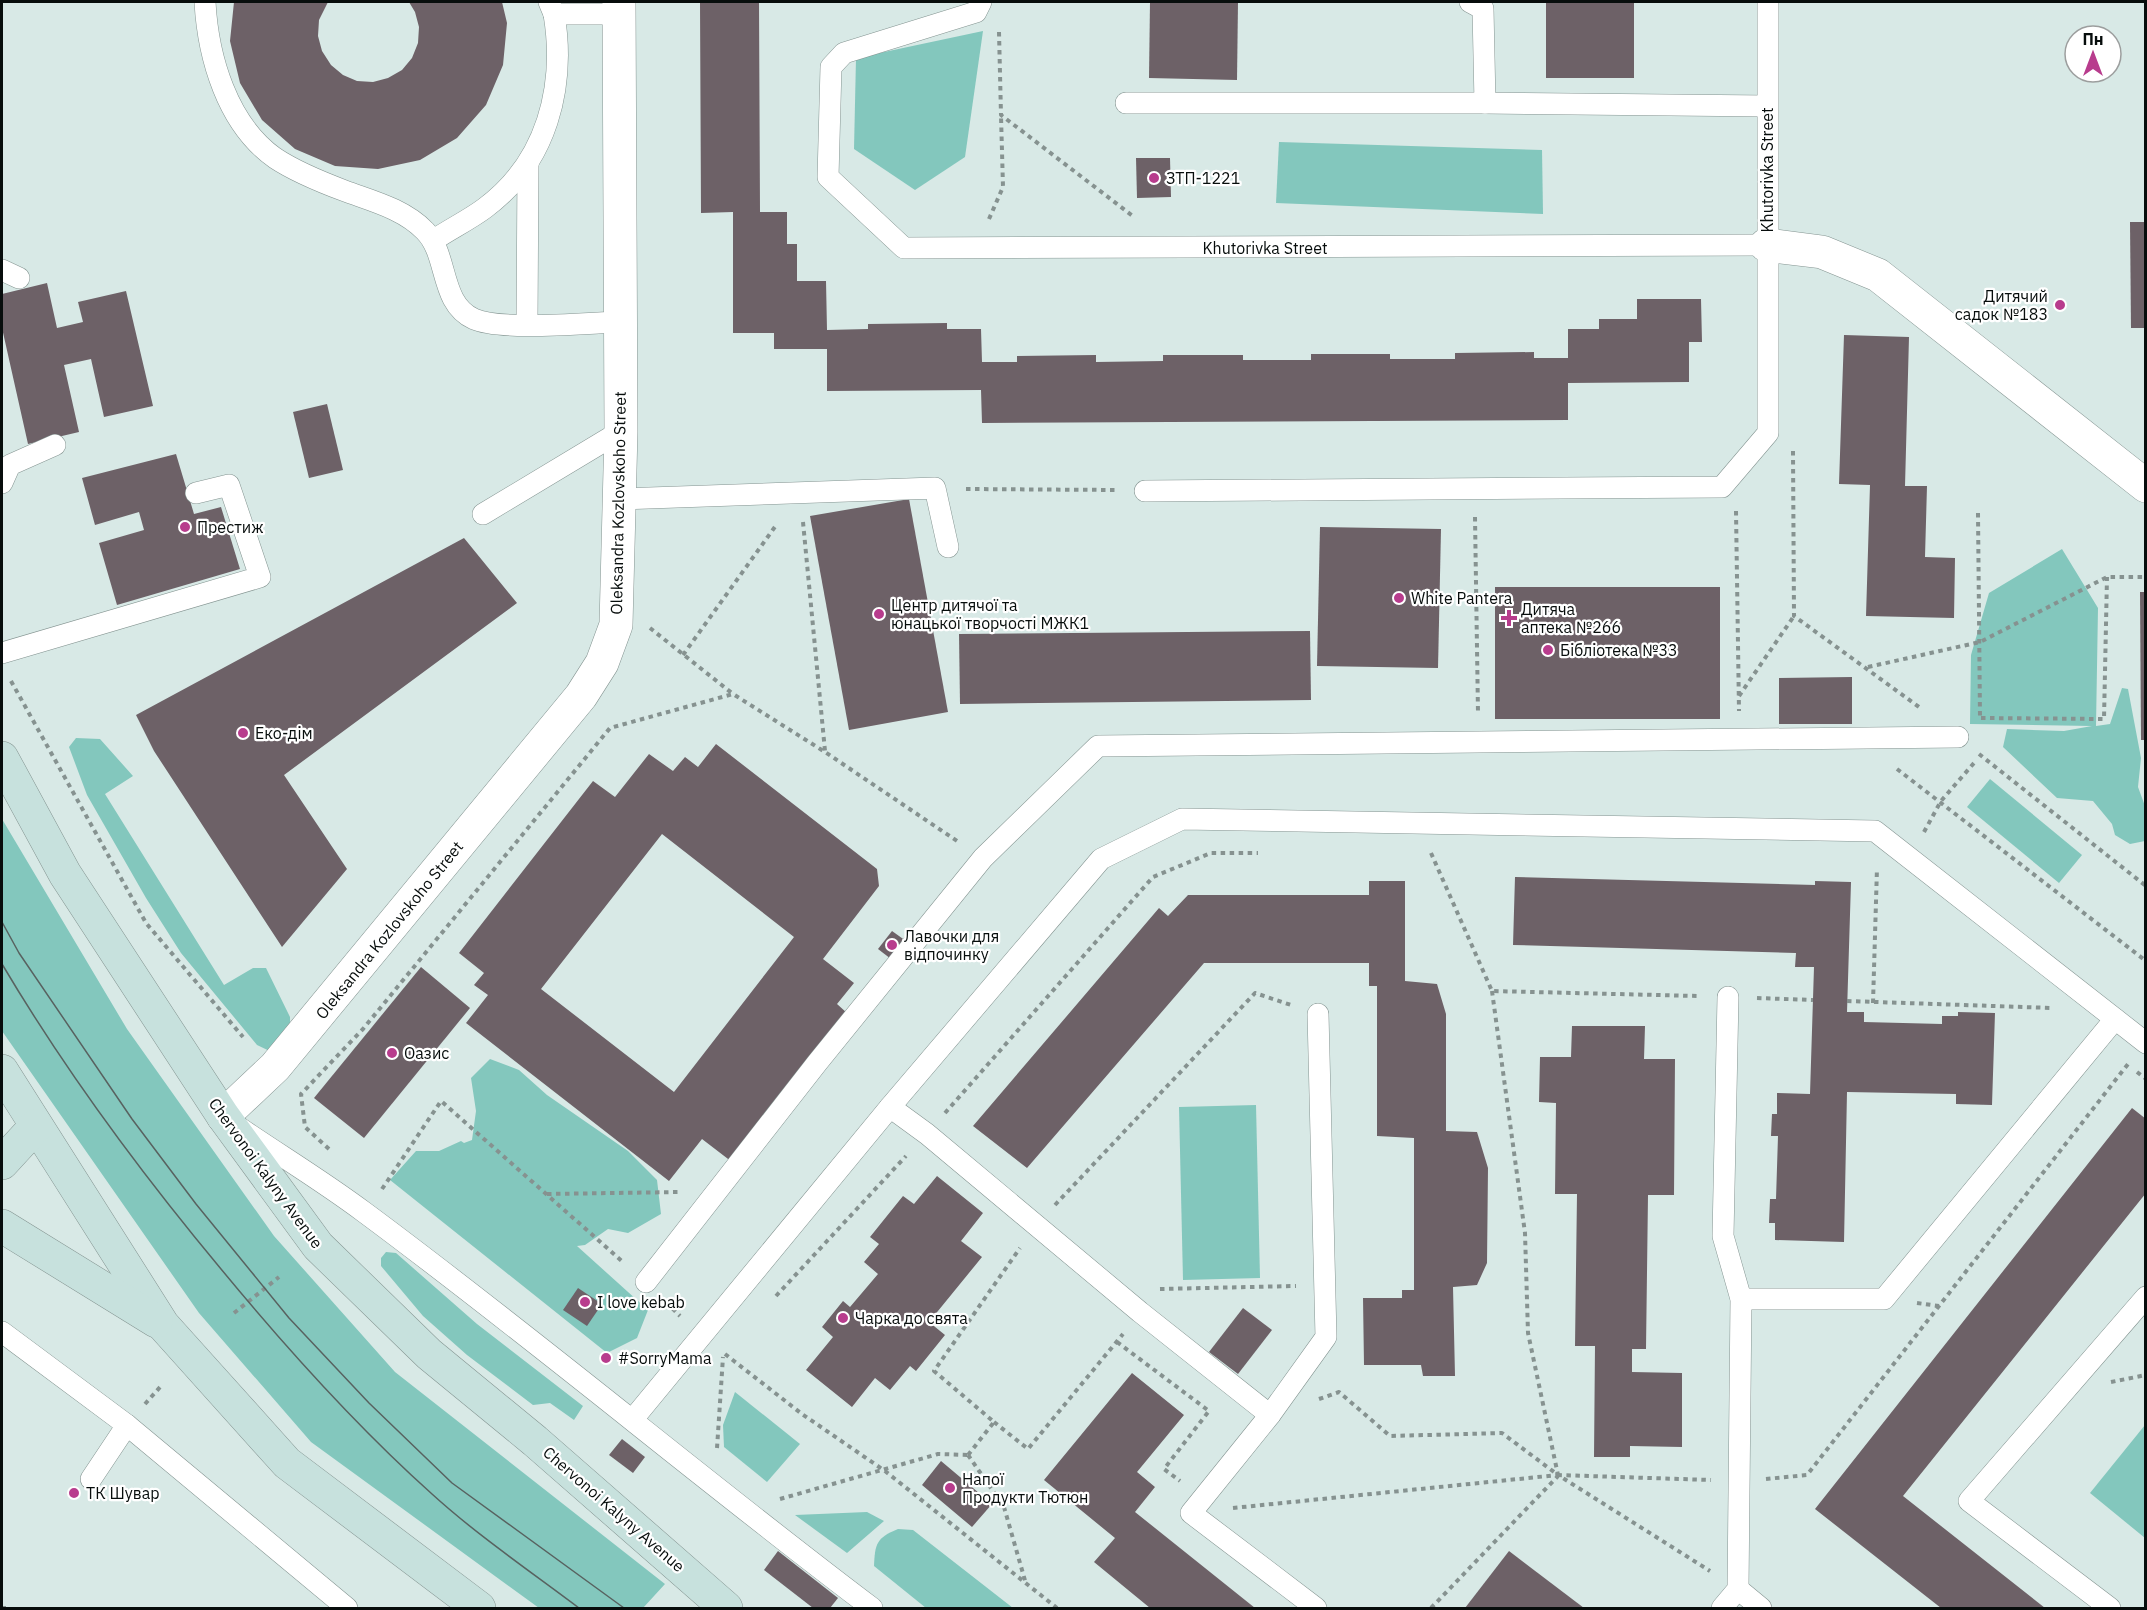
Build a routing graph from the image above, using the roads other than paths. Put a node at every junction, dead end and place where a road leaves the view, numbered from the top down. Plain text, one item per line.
1 (205, 2) edge
2 (981, 2) edge
3 (1470, 2) edge
4 (1768, 2) edge
5 (551, 8) edge
6 (619, 8) edge
7 (1126, 103) dead end
8 (1485, 103) junction
9 (1767, 106) junction
10 (528, 165) junction
11 (434, 240) junction
12 (1766, 245) junction
13 (619, 322) junction
14 (527, 324) junction
15 (621, 431) junction
16 (56, 445) dead end
17 (2, 483) edge
18 (2145, 486) edge
19 (1145, 491) road end
20 (196, 493) dead end
21 (620, 499) junction
22 (483, 514) dead end
23 (948, 547) dead end
24 (2, 653) edge
25 (1958, 737) road end
26 (2, 758) edge
27 (1728, 997) road end
28 (1318, 1014) road end
29 (2115, 1018) junction
30 (2145, 1042) edge
31 (2, 1071) edge
32 (890, 1107) junction
33 (223, 1116) junction
34 (36, 1126) junction
35 (2, 1163) edge
36 (2, 1226) edge
37 (646, 1282) road end
38 (2145, 1297) edge
39 (1741, 1299) junction
40 (163, 1325) junction
41 (2, 1332) edge
42 (1270, 1415) junction
43 (633, 1419) junction
44 (127, 1425) junction
45 (91, 1479) dead end
46 (1738, 1589) junction
47 (347, 1608) edge
48 (479, 1608) edge
49 (726, 1608) edge
50 (872, 1608) edge
51 (1316, 1608) edge
52 (1722, 1608) edge
53 (1761, 1608) edge
54 (2110, 1608) edge

1 - 11 lane
2 - 12 lane, Khutorivka Street
3 - 8 lane
4 - 9 lane, Khutorivka Street
5 - 6 lane
5 - 10 lane
6 - 13 street, Oleksandra Kozlovskoho Street
7 - 8 lane
8 - 9 lane
9 - 12 lane, Khutorivka Street
10 - 11 lane
10 - 14 lane
11 - 14 lane
12 - 18 street
12 - 19 lane
13 - 14 lane
13 - 15 street, Oleksandra Kozlovskoho Street
15 - 21 street, Oleksandra Kozlovskoho Street
15 - 22 lane
16 - 17 lane
20 - 24 lane
21 - 23 lane
21 - 33 street, Oleksandra Kozlovskoho Street
25 - 37 lane
26 - 33 main road, Chervonoi Kalyny Avenue
27 - 39 lane
28 - 42 lane
29 - 30 lane
29 - 32 lane
29 - 39 lane
31 - 34 main road
32 - 42 lane
32 - 43 lane
33 - 43 lane
33 - 49 main road, Chervonoi Kalyny Avenue
34 - 35 main road
34 - 40 main road
36 - 40 main road
38 - 54 lane
39 - 46 lane
40 - 48 main road
41 - 44 lane
42 - 51 lane
43 - 50 lane
44 - 45 lane
44 - 47 lane
46 - 52 lane
46 - 53 lane

